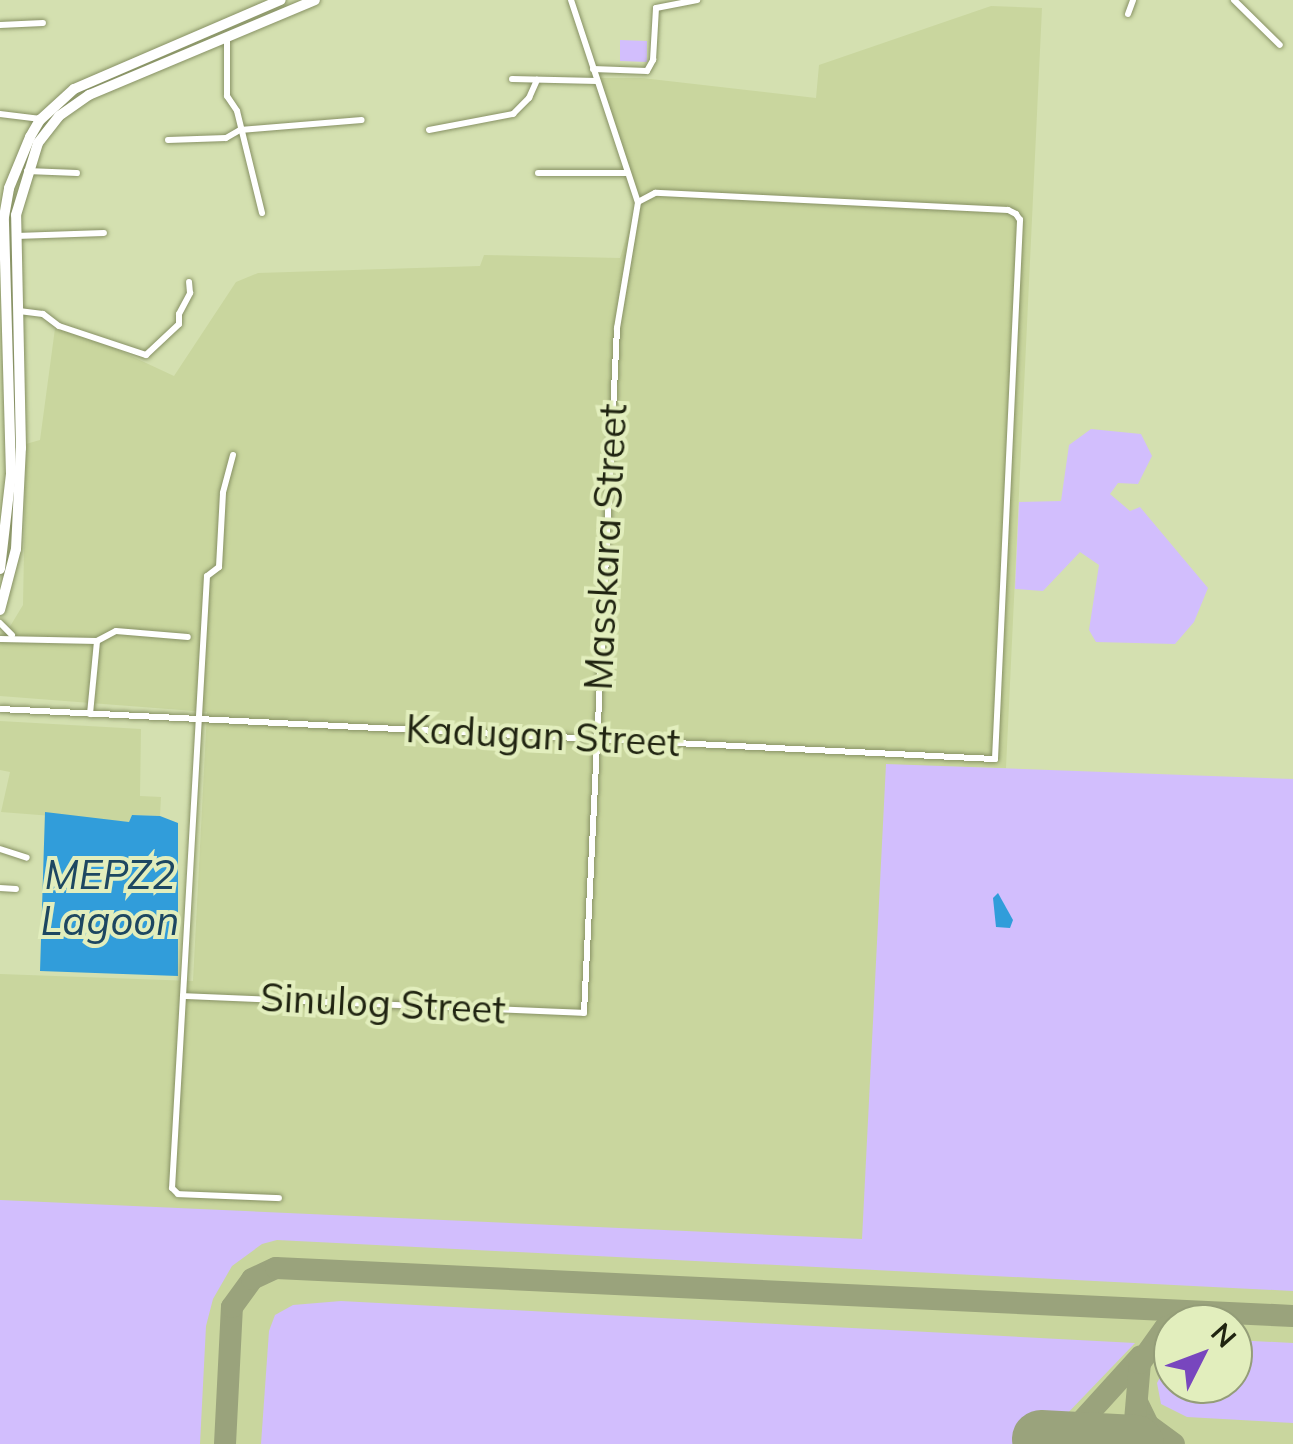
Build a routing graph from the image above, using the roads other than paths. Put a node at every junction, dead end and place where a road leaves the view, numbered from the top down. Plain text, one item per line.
1 (281, 0) edge
2 (315, 0) edge
3 (571, 0) edge
4 (697, 0) edge
5 (1133, 0) edge
6 (1234, 0) edge
7 (1128, 14) dead end
8 (242, 16) junction
9 (43, 24) dead end
10 (0, 25) edge
11 (248, 28) junction
12 (226, 36) junction
13 (1280, 45) dead end
14 (593, 69) junction
15 (512, 79) dead end
16 (537, 80) junction
17 (597, 81) junction
18 (0, 114) edge
19 (40, 120) junction
20 (362, 120) dead end
21 (240, 130) junction
22 (428, 130) dead end
23 (168, 140) dead end
24 (26, 172) junction
25 (77, 173) dead end
26 (538, 173) dead end
27 (626, 173) junction
28 (638, 202) junction
29 (262, 213) dead end
30 (104, 233) dead end
31 (15, 236) junction
32 (189, 282) dead end
33 (17, 311) junction
34 (233, 455) dead end
35 (15, 474) junction
36 (0, 568) edge
37 (0, 610) edge
38 (0, 623) edge
39 (13, 636) junction
40 (188, 637) dead end
41 (0, 639) edge
42 (97, 641) junction
43 (0, 708) edge
44 (90, 714) junction
45 (200, 719) junction
46 (598, 739) junction
47 (0, 849) edge
48 (27, 858) dead end
49 (0, 888) edge
50 (16, 890) dead end
51 (183, 996) junction
52 (584, 1013) joint
53 (279, 1198) dead end

1 - 8 main road
2 - 11 main road
3 - 14 street
4 - 14 street
5 - 7 street
6 - 13 street
8 - 11 main road
8 - 19 main road
9 - 10 street
11 - 12 main road
12 - 21 street
12 - 24 main road
14 - 17 street
15 - 16 street
16 - 17 street
16 - 22 street
17 - 27 street
18 - 19 street
19 - 35 main road
20 - 21 street
21 - 23 street
21 - 29 street
24 - 25 street
24 - 31 main road
26 - 27 street
27 - 28 street
28 - 46 street, Masskara Street
28 - 46 street, Kadugan Street
30 - 31 street
31 - 33 main road
32 - 33 street
33 - 35 main road
34 - 45 street
35 - 36 main road
35 - 37 main road
38 - 39 street
39 - 41 street
39 - 42 street
40 - 42 street
42 - 44 street
43 - 44 street, Kadugan Street
44 - 45 street, Kadugan Street
45 - 46 street, Kadugan Street
45 - 51 street
46 - 52 street, Masskara Street
47 - 48 street
49 - 50 street
51 - 52 street, Sinulog Street
51 - 53 street

